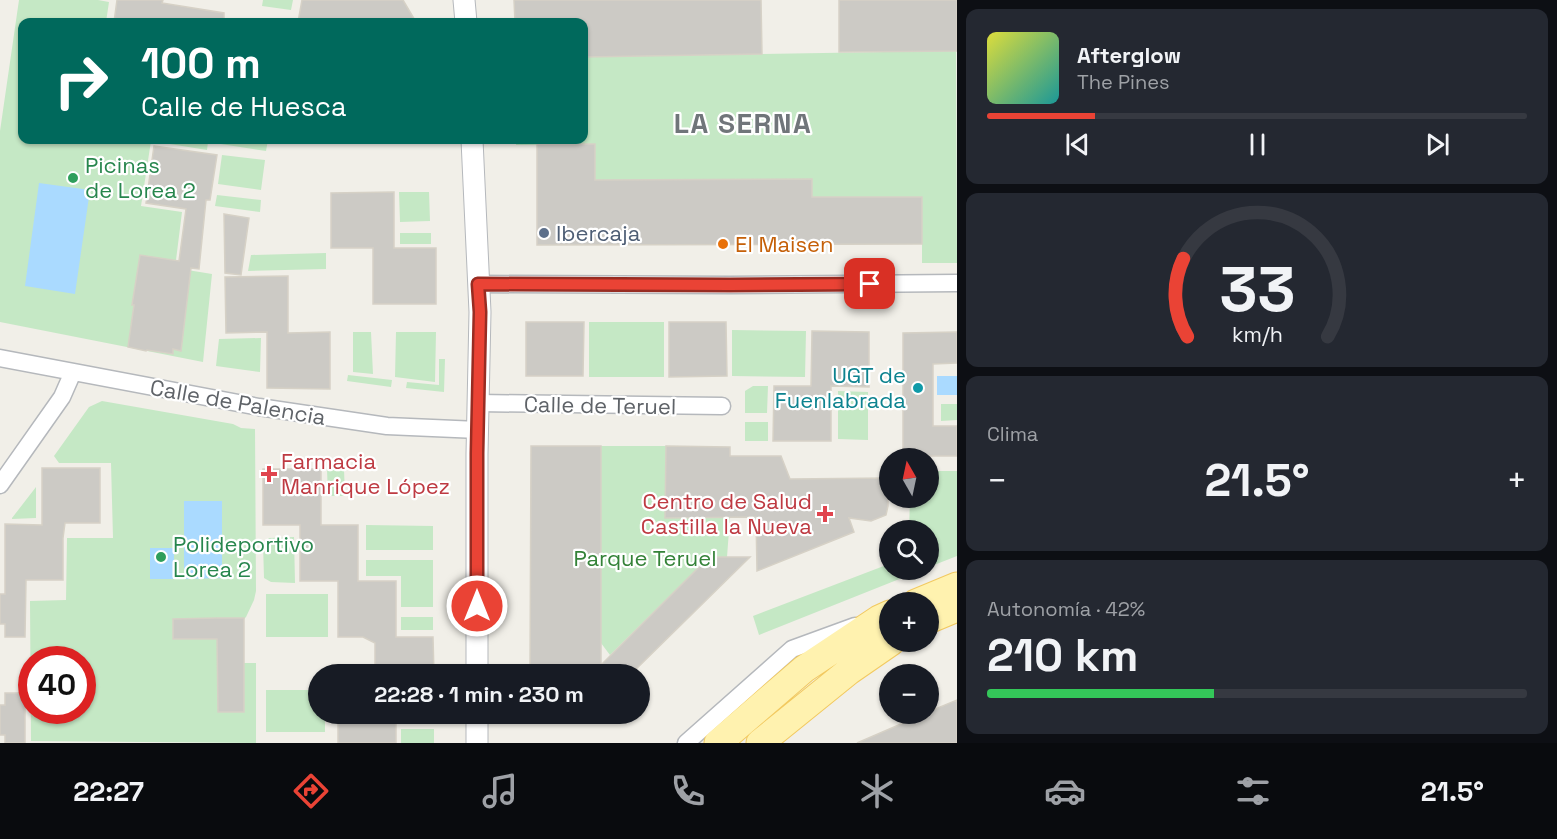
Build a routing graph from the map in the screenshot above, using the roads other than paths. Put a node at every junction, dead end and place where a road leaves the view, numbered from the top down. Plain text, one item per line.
1 (464, 0) edge
2 (466, 18) edge
3 (472, 144) edge
4 (957, 283) edge
5 (478, 284) junction
6 (0, 358) edge
7 (73, 372) junction
8 (478, 403) junction
9 (722, 406) dead end
10 (478, 430) junction
11 (0, 485) edge
12 (957, 586) edge
13 (939, 593) edge
14 (957, 608) edge
15 (939, 615) edge
16 (879, 626) edge
17 (879, 629) edge
18 (879, 634) edge
19 (477, 664) edge
20 (477, 724) edge
21 (477, 743) edge
22 (686, 743) edge
23 (718, 743) edge
24 (760, 743) edge

1 - 2 street
3 - 5 street
4 - 5 street
5 - 8 street
6 - 7 street, Calle de Palencia
7 - 10 street, Calle de Palencia
7 - 11 street
8 - 9 street, Calle de Teruel
8 - 10 street
10 - 19 street
12 - 13 main road
14 - 15 main road
16 - 22 street
17 - 23 main road
18 - 24 main road
20 - 21 street

